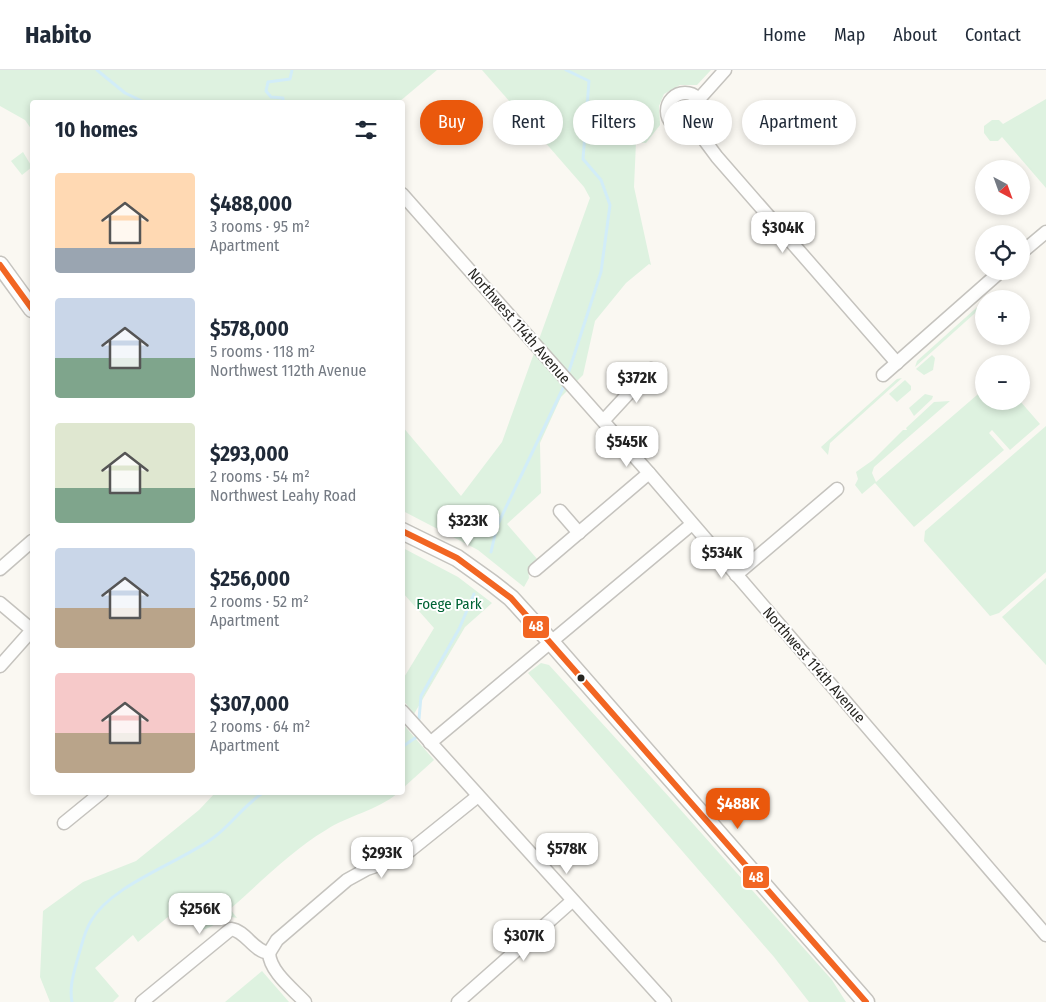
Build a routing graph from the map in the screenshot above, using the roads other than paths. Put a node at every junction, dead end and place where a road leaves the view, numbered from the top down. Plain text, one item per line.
1 (725, 70) edge
2 (699, 99) joint
3 (671, 100) edge
4 (707, 145) edge
5 (405, 197) edge
6 (1046, 232) edge
7 (1030, 245) edge
8 (0, 265) edge
9 (991, 280) edge
10 (30, 306) edge
11 (897, 362) junction
12 (651, 368) dead end
13 (883, 375) dead end
14 (604, 420) junction
15 (649, 473) junction
16 (837, 489) dead end
17 (560, 511) dead end
18 (692, 524) junction
19 (405, 532) edge
20 (579, 533) junction
21 (30, 543) edge
22 (0, 569) edge
23 (535, 570) dead end
24 (736, 575) junction
25 (0, 603) edge
26 (30, 628) edge
27 (30, 632) edge
28 (551, 642) junction
29 (0, 666) edge
30 (405, 714) edge
31 (430, 743) junction
32 (99, 795) edge
33 (478, 796) junction
34 (64, 823) dead end
35 (572, 901) junction
36 (1046, 936) edge
37 (267, 953) junction
38 (142, 1002) edge
39 (305, 1002) edge
40 (458, 1002) edge
41 (665, 1002) edge
42 (866, 1002) edge

1 - 2 street
2 - 3 street
4 - 11 street
5 - 14 street, Northwest 114th Avenue
6 - 7 street
8 - 10 main road
9 - 11 street
11 - 13 street
12 - 14 street
14 - 15 street, Northwest 114th Avenue
15 - 18 street, Northwest 114th Avenue
15 - 20 street
16 - 24 street
17 - 20 street
18 - 24 street, Northwest 114th Avenue
18 - 28 street
19 - 28 main road
20 - 23 street
21 - 22 street
24 - 36 street, Northwest 114th Avenue
25 - 26 street
27 - 29 street
28 - 31 street
28 - 42 main road
30 - 31 street
31 - 33 street
32 - 34 street
33 - 35 street
33 - 37 street
35 - 40 street
35 - 41 street
37 - 38 street
37 - 39 street

